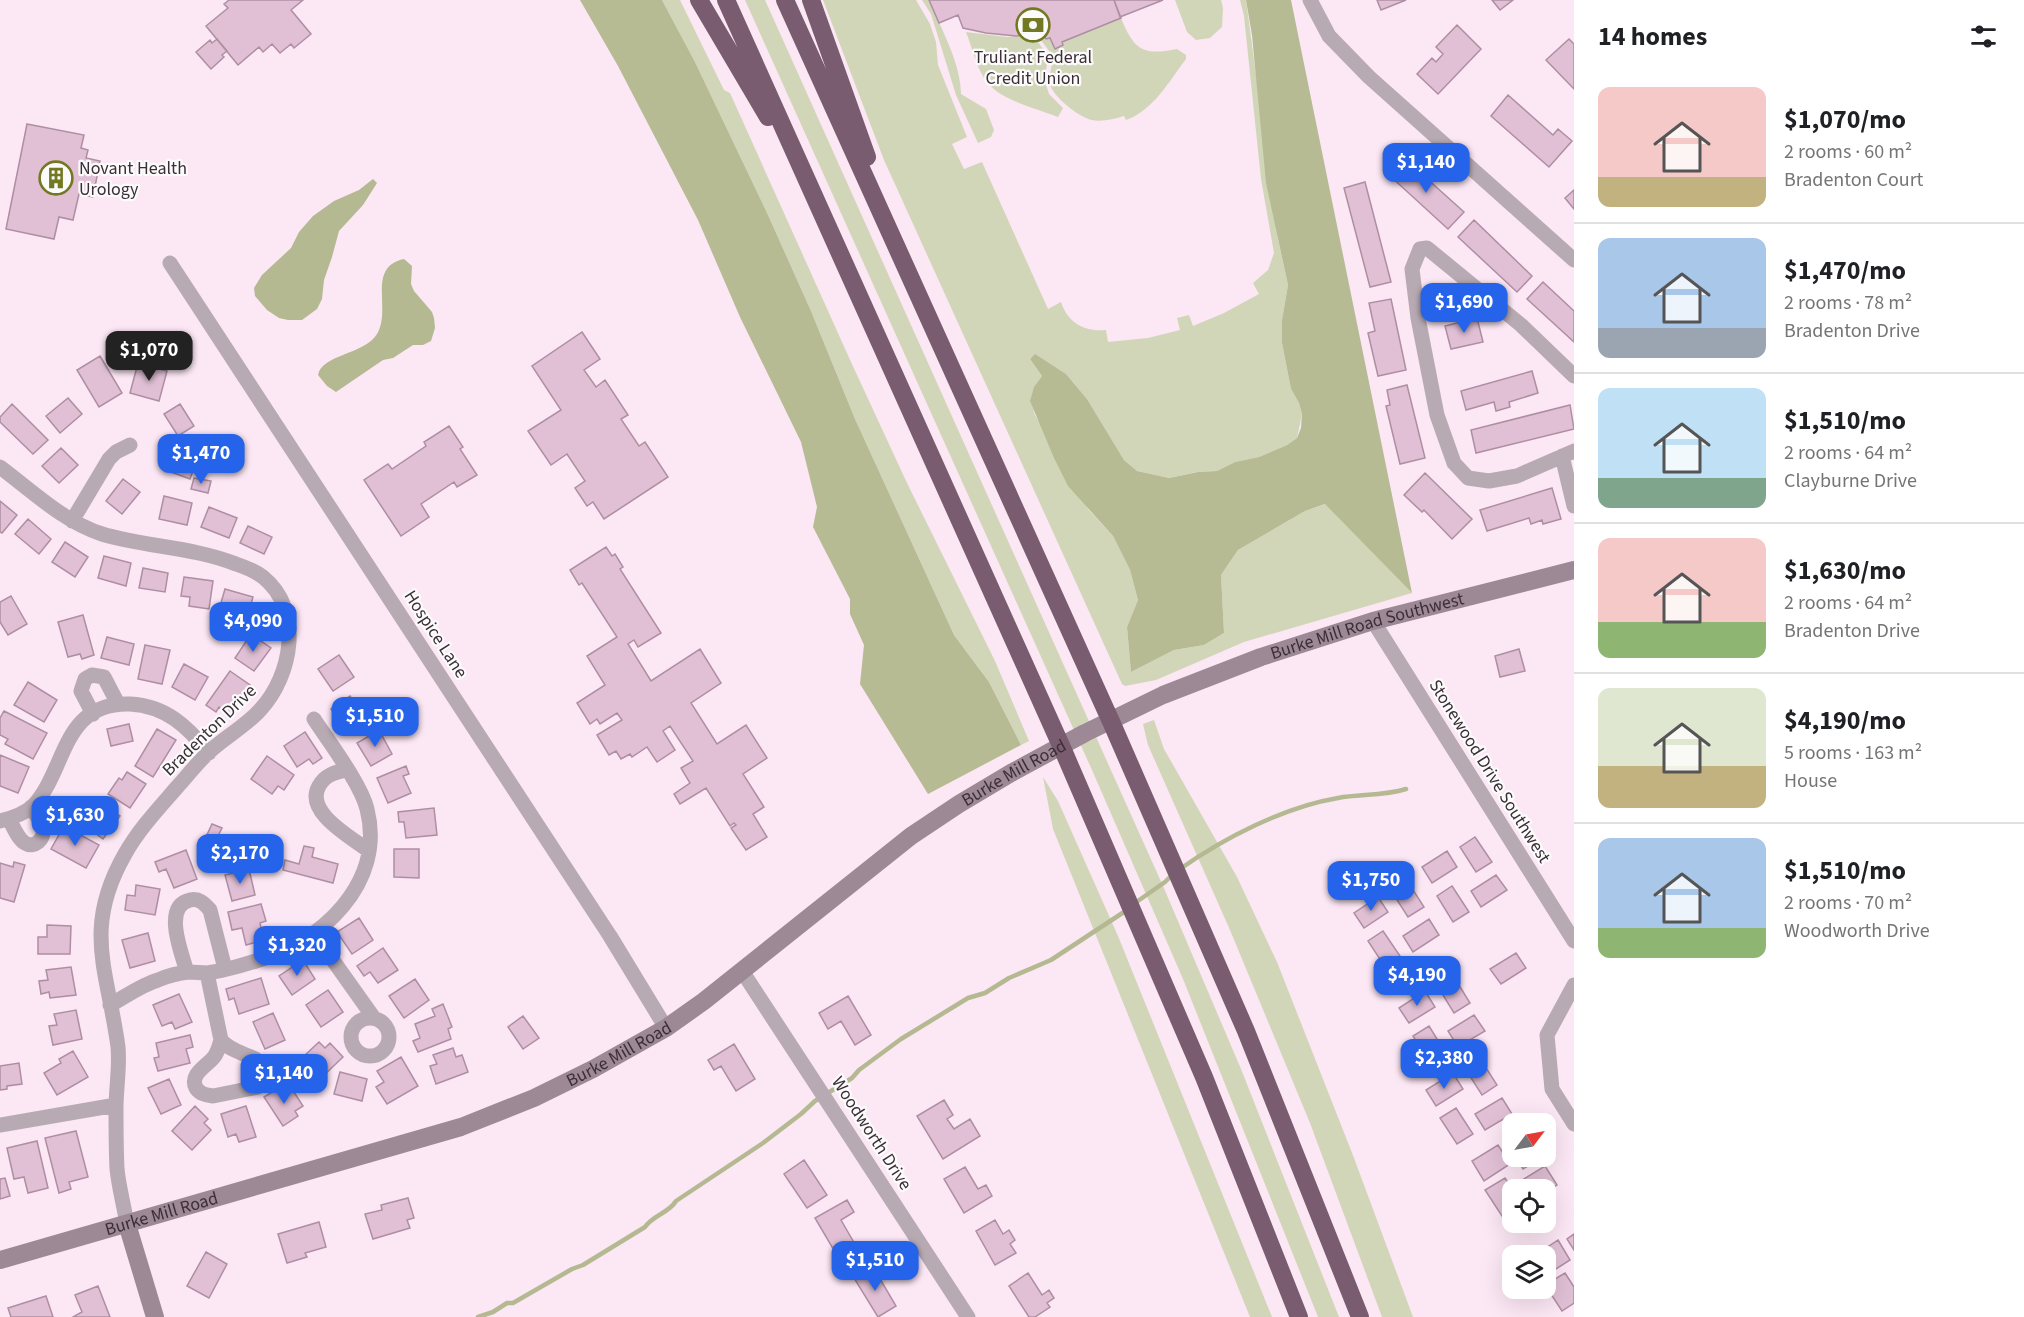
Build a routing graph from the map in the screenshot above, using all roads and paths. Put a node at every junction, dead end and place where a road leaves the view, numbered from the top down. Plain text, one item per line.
1 (699, 0) edge
2 (726, 0) edge
3 (785, 0) edge
4 (812, 0) edge
5 (1310, 0) edge
6 (813, 194) junction
7 (1574, 260) edge
8 (170, 263) dead end
9 (912, 283) junction
10 (1574, 376) edge
11 (130, 446) dead end
12 (1568, 453) edge
13 (0, 467) edge
14 (1574, 506) edge
15 (72, 521) junction
16 (1574, 570) edge
17 (1373, 621) junction
18 (1163, 695) joint
19 (118, 704) junction
20 (93, 714) junction
21 (314, 719) dead end
22 (208, 753) junction
23 (347, 770) junction
24 (31, 807) junction
25 (4, 820) edge
26 (369, 851) junction
27 (315, 935) junction
28 (1574, 941) edge
29 (225, 969) junction
30 (742, 971) junction
31 (187, 972) junction
32 (207, 973) junction
33 (1574, 985) edge
34 (110, 1005) junction
35 (374, 1018) dead end
36 (666, 1028) junction
37 (222, 1040) junction
38 (116, 1105) junction
39 (1574, 1124) edge
40 (0, 1125) edge
41 (128, 1224) junction
42 (0, 1260) edge
43 (155, 1317) edge
44 (968, 1317) edge
45 (1299, 1317) edge
46 (1360, 1317) edge

1 - 6 highway
2 - 6 highway
3 - 9 highway
4 - 9 highway
5 - 7 street
6 - 45 highway
8 - 36 street, Hospice Lane
9 - 46 highway
10 - 12 street
11 - 15 street
12 - 14 street
13 - 15 street, Bradenton Drive
15 - 22 street, Bradenton Drive
16 - 17 street, Burke Mill Road Southwest
17 - 18 street, Burke Mill Road Southwest
17 - 28 street, Stonewood Drive Southwest
18 - 30 street, Burke Mill Road
19 - 20 street
19 - 20 street
19 - 22 street
20 - 24 street
21 - 23 street
22 - 34 street, Bradenton Drive
23 - 26 street
23 - 26 street
24 - 25 street
24 - 25 street
26 - 27 street
27 - 29 street
27 - 35 street
29 - 31 street
29 - 32 street
30 - 36 street, Burke Mill Road
30 - 44 street, Woodworth Drive
31 - 32 street
31 - 34 street
32 - 37 street
33 - 39 street
34 - 38 street, Bradenton Drive
36 - 41 street, Burke Mill Road
37 - 37 street
38 - 40 street
38 - 41 street, Bradenton Drive
41 - 42 street, Burke Mill Road
41 - 43 street

